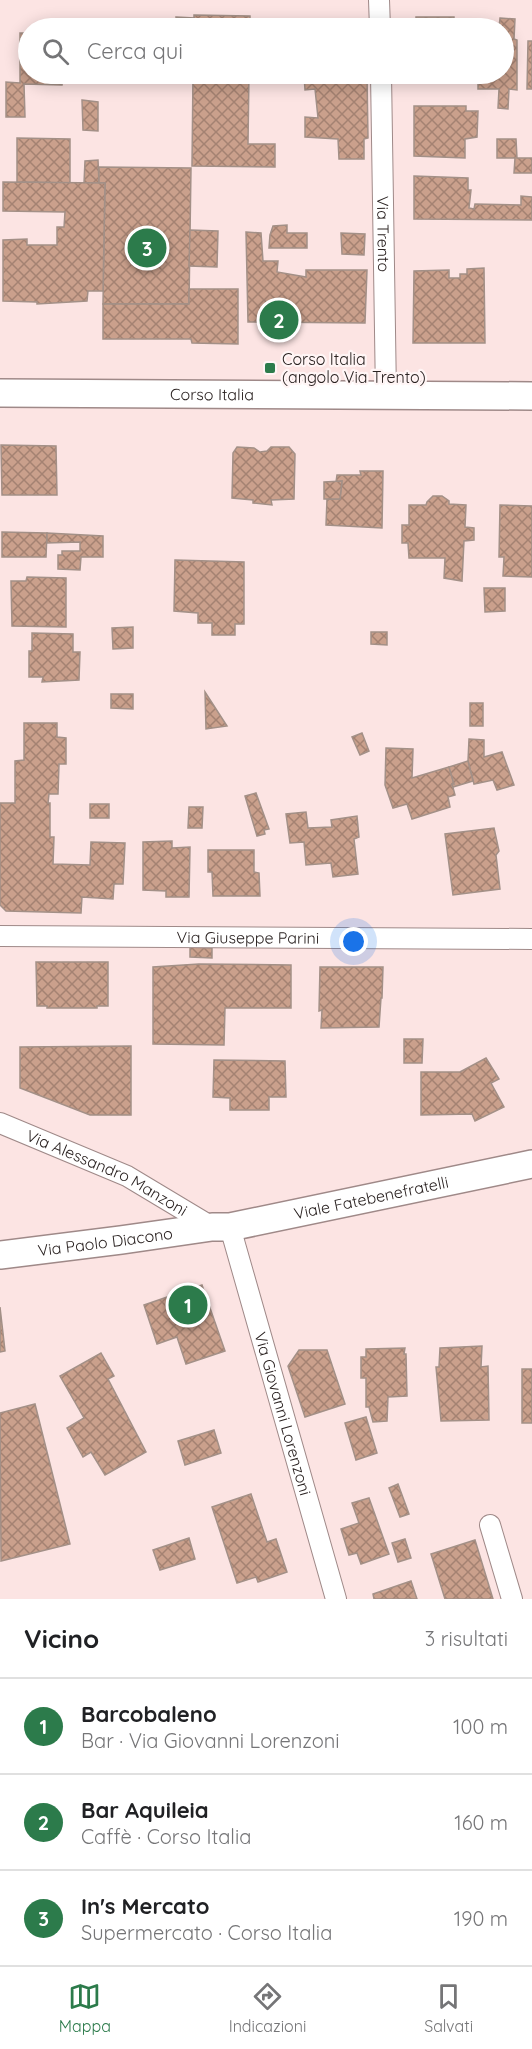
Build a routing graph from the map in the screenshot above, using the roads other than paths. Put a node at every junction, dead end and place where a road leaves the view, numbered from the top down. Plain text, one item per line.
1 (379, 0) edge
2 (380, 18) edge
3 (381, 84) edge
4 (0, 393) edge
5 (386, 395) junction
6 (532, 396) edge
7 (0, 936) edge
8 (532, 939) edge
9 (0, 1123) edge
10 (532, 1164) edge
11 (221, 1227) junction
12 (0, 1255) edge
13 (490, 1526) dead end
14 (336, 1599) edge
15 (512, 1599) edge

1 - 2 street
3 - 5 street, Via Trento
4 - 5 main road, Corso Italia
5 - 6 main road, Corso Italia
7 - 8 street, Via Giuseppe Parini
9 - 11 street, Via Alessandro Manzoni
10 - 11 main road, Viale Fatebenefratelli
11 - 12 main road, Via Paolo Diacono
11 - 14 street, Via Giovanni Lorenzoni
13 - 15 street

